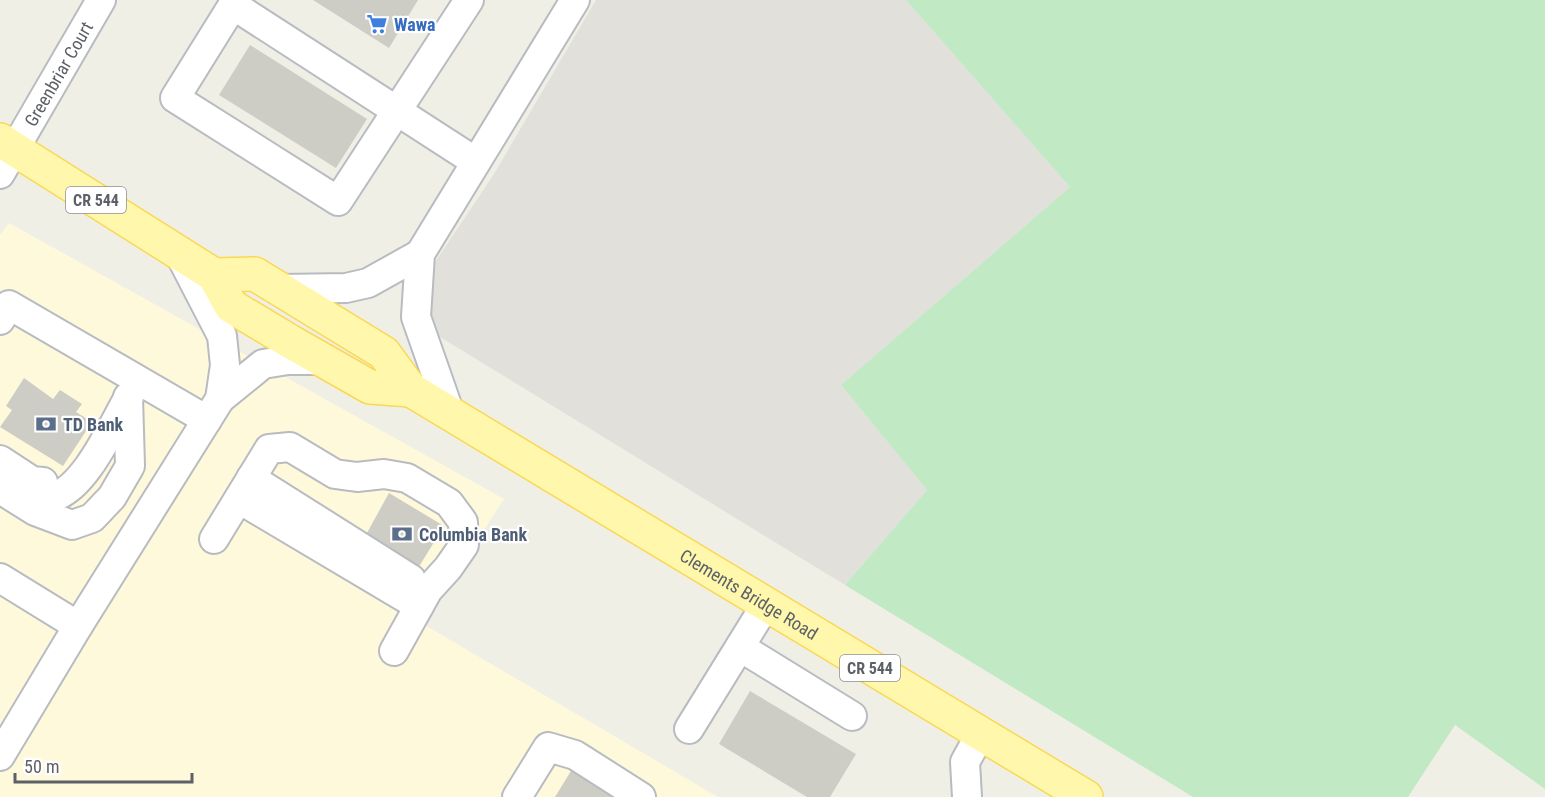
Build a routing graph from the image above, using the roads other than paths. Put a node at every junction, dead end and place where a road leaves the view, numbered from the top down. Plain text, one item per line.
1 (101, 0) edge
2 (470, 0) edge
3 (234, 3) edge
4 (564, 4) edge
5 (397, 111) junction
6 (5, 154) edge
7 (476, 162) junction
8 (178, 251) junction
9 (420, 254) junction
10 (214, 275) junction
11 (280, 289) junction
12 (0, 320) edge
13 (322, 360) junction
14 (133, 388) junction
15 (411, 390) junction
16 (214, 409) junction
17 (450, 414) junction
18 (0, 460) edge
19 (0, 474) edge
20 (0, 480) edge
21 (245, 488) junction
22 (0, 489) edge
23 (214, 539) dead end
24 (0, 578) edge
25 (423, 598) junction
26 (765, 606) junction
27 (78, 626) junction
28 (740, 647) junction
29 (394, 651) dead end
30 (852, 717) dead end
31 (689, 729) dead end
32 (981, 734) junction
33 (0, 756) edge
34 (517, 797) edge
35 (641, 797) edge
36 (967, 797) edge
37 (1086, 797) edge

1 - 6 street, Greenbriar Court
2 - 5 street
3 - 5 street
3 - 5 street
4 - 7 street
5 - 7 street
6 - 8 main road, Clements Bridge Road / CR 544
7 - 9 street
8 - 10 main road, Clements Bridge Road / CR 544
8 - 16 street
9 - 11 street
9 - 17 street
10 - 11 main road, Clements Bridge Road / CR 544
10 - 13 main road, Clements Bridge Road / CR 544
11 - 15 main road, Clements Bridge Road / CR 544
12 - 14 street
13 - 15 main road, Clements Bridge Road / CR 544
13 - 16 street
14 - 16 street
14 - 18 street
14 - 19 street
14 - 20 street
14 - 22 street
15 - 17 main road, Clements Bridge Road / CR 544
16 - 27 street
17 - 26 main road, Clements Bridge Road / CR 544
21 - 23 street
21 - 25 street
21 - 25 street
24 - 27 street
25 - 29 street
26 - 28 street
26 - 32 main road, Clements Bridge Road / CR 544
27 - 33 street
28 - 30 street
28 - 31 street
32 - 36 street
32 - 37 main road, Clements Bridge Road / CR 544
34 - 35 street

